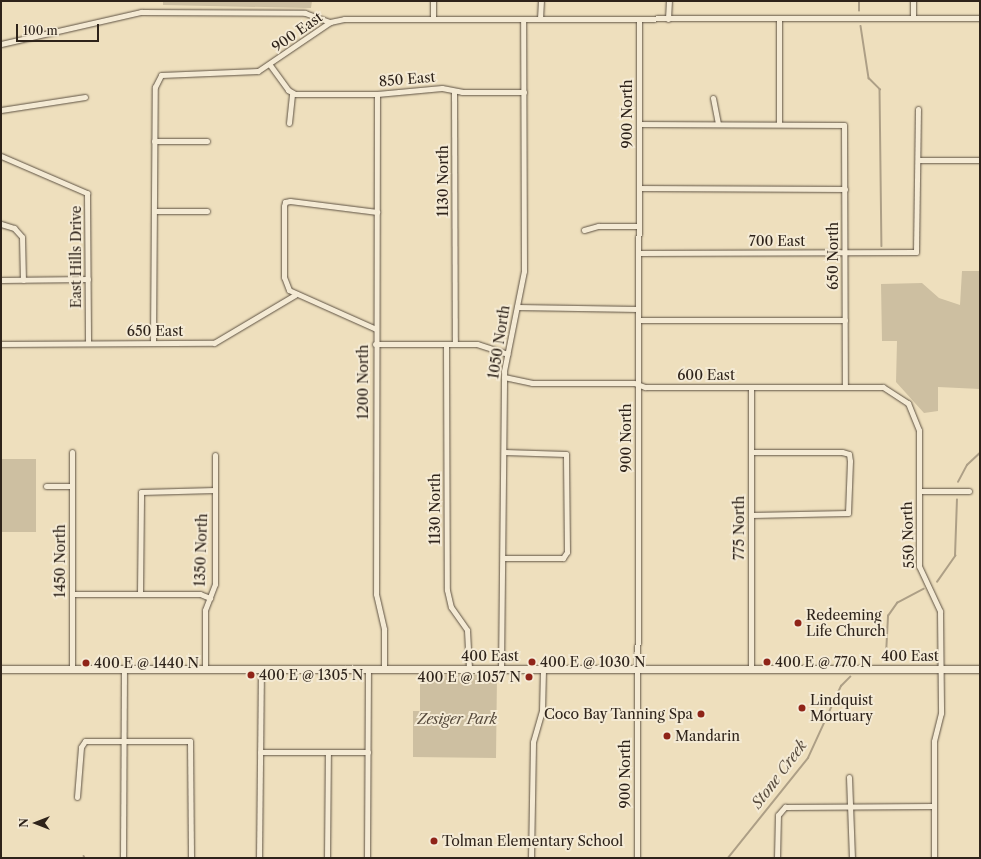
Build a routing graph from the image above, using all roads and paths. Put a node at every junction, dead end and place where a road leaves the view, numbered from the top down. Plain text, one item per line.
1 (433, 1) edge
2 (541, 1) edge
3 (668, 1) edge
4 (913, 1) edge
5 (913, 18) junction
6 (980, 18) edge
7 (433, 19) junction
8 (523, 19) junction
9 (540, 19) junction
10 (639, 19) junction
11 (668, 19) junction
12 (779, 19) junction
13 (330, 22) junction
14 (1, 44) edge
15 (270, 65) junction
16 (454, 91) junction
17 (524, 92) junction
18 (292, 93) junction
19 (377, 94) junction
20 (86, 97) dead end
21 (713, 98) dead end
22 (918, 109) dead end
23 (1, 110) edge
24 (289, 123) dead end
25 (639, 124) junction
26 (718, 124) junction
27 (779, 124) junction
28 (154, 141) junction
29 (207, 141) dead end
30 (1, 156) edge
31 (918, 160) junction
32 (980, 160) edge
33 (639, 188) junction
34 (845, 189) junction
35 (154, 211) junction
36 (207, 212) dead end
37 (377, 212) junction
38 (1, 224) edge
39 (638, 226) junction
40 (584, 230) dead end
41 (638, 253) junction
42 (845, 254) junction
43 (88, 279) junction
44 (1, 280) edge
45 (24, 280) junction
46 (295, 295) junction
47 (517, 307) junction
48 (638, 309) junction
49 (638, 320) junction
50 (845, 320) junction
51 (376, 328) junction
52 (153, 343) junction
53 (1, 344) edge
54 (88, 344) junction
55 (375, 344) junction
56 (446, 344) junction
57 (455, 344) junction
58 (507, 354) junction
59 (504, 377) junction
60 (638, 385) junction
61 (751, 387) junction
62 (845, 387) junction
63 (905, 400) joint
64 (72, 452) dead end
65 (504, 452) junction
66 (751, 452) junction
67 (215, 455) dead end
68 (46, 486) dead end
69 (72, 486) junction
70 (215, 490) junction
71 (919, 491) junction
72 (969, 491) dead end
73 (751, 515) junction
74 (503, 558) junction
75 (72, 594) junction
76 (140, 594) junction
77 (210, 598) junction
78 (1, 669) edge
79 (72, 669) junction
80 (124, 669) junction
81 (205, 669) junction
82 (261, 669) junction
83 (368, 669) junction
84 (384, 669) junction
85 (469, 669) junction
86 (501, 669) junction
87 (543, 669) junction
88 (638, 669) junction
89 (751, 669) junction
90 (941, 669) junction
91 (980, 669) edge
92 (124, 739) junction
93 (260, 752) junction
94 (328, 752) junction
95 (368, 752) junction
96 (848, 777) dead end
97 (77, 797) dead end
98 (934, 806) junction
99 (852, 807) junction
100 (123, 858) edge
101 (191, 858) edge
102 (259, 858) edge
103 (327, 858) edge
104 (366, 858) edge
105 (531, 858) edge
106 (637, 858) edge
107 (778, 858) edge
108 (852, 858) edge
109 (934, 858) edge

1 - 7 street
2 - 9 street
3 - 11 street
4 - 5 street
5 - 6 street, 900 East
5 - 12 street, 900 East
7 - 8 street, 900 East
7 - 13 street, 900 East
8 - 9 street, 900 East
8 - 17 street, 1050 North
9 - 10 street, 900 East
10 - 11 street, 900 East
10 - 25 street, 900 North
11 - 12 street, 900 East
12 - 27 street
13 - 14 street
13 - 15 street, 900 East
15 - 18 street
15 - 28 street, 900 East
16 - 17 street, 850 East
16 - 19 street, 850 East
16 - 57 street, 1130 North
17 - 47 street, 1050 North
18 - 19 street, 850 East
18 - 24 street
19 - 37 street, 1200 North
20 - 23 street
21 - 26 street
22 - 31 street
25 - 26 street
25 - 33 street, 900 North
26 - 27 street
27 - 34 street, 650 North
28 - 29 street
28 - 35 street
30 - 43 street, East Hills Drive
31 - 32 street
31 - 42 street, 700 East
33 - 34 street
33 - 39 street, 900 North
34 - 42 street, 650 North
35 - 36 street
35 - 52 street
37 - 46 street
37 - 51 street, 1200 North
38 - 45 street
39 - 40 street
39 - 41 street, 900 North
41 - 42 street, 700 East
41 - 48 street, 900 North
42 - 50 street, 650 North
43 - 45 street
43 - 54 street, East Hills Drive
44 - 45 street
46 - 51 street
46 - 52 street, 650 East
47 - 48 street
47 - 58 street, 1050 North
48 - 49 street, 900 North
49 - 50 street
49 - 60 street, 900 North
50 - 62 street, 650 North
51 - 55 street, 1200 North
52 - 54 street, 650 East
53 - 54 street, 650 East
55 - 56 street
55 - 84 street, 1200 North
56 - 57 street
56 - 85 street, 1130 North
57 - 58 street
58 - 59 street, 1050 North
59 - 60 street, 600 East
59 - 65 street, 1050 North
60 - 61 street, 600 East
60 - 88 street, 900 North
61 - 62 street, 600 East
61 - 66 street, 775 North
62 - 63 street, 600 East
63 - 71 street, 550 North
64 - 69 street, 1450 North
65 - 74 street, 1050 North
65 - 74 street
66 - 73 street, 775 North
66 - 73 street
67 - 70 street, 1350 North
68 - 69 street
69 - 75 street, 1450 North
70 - 76 street
70 - 77 street, 1350 North
71 - 72 street
71 - 90 street, 550 North
73 - 89 street, 775 North
74 - 86 street, 1050 North
75 - 76 street
75 - 79 street, 1450 North
76 - 77 street
77 - 81 street, 1350 North
78 - 79 main road, 400 East
79 - 80 main road, 400 East
80 - 81 main road, 400 East
80 - 92 street
81 - 82 main road, 400 East
82 - 83 main road, 400 East
82 - 93 street
83 - 84 main road, 400 East
83 - 95 street
84 - 85 main road, 400 East
85 - 86 main road, 400 East
86 - 87 main road, 400 East
87 - 88 main road, 400 East
87 - 105 street
88 - 89 main road, 400 East
88 - 106 street, 900 North
89 - 90 main road, 400 East
90 - 91 main road, 400 East
90 - 98 street, 550 North
92 - 97 street
92 - 100 street
92 - 101 street
93 - 94 street
93 - 102 street
94 - 95 street
94 - 103 street
95 - 104 street
96 - 99 street
98 - 99 street
98 - 109 street, 550 North
99 - 107 street
99 - 108 street

